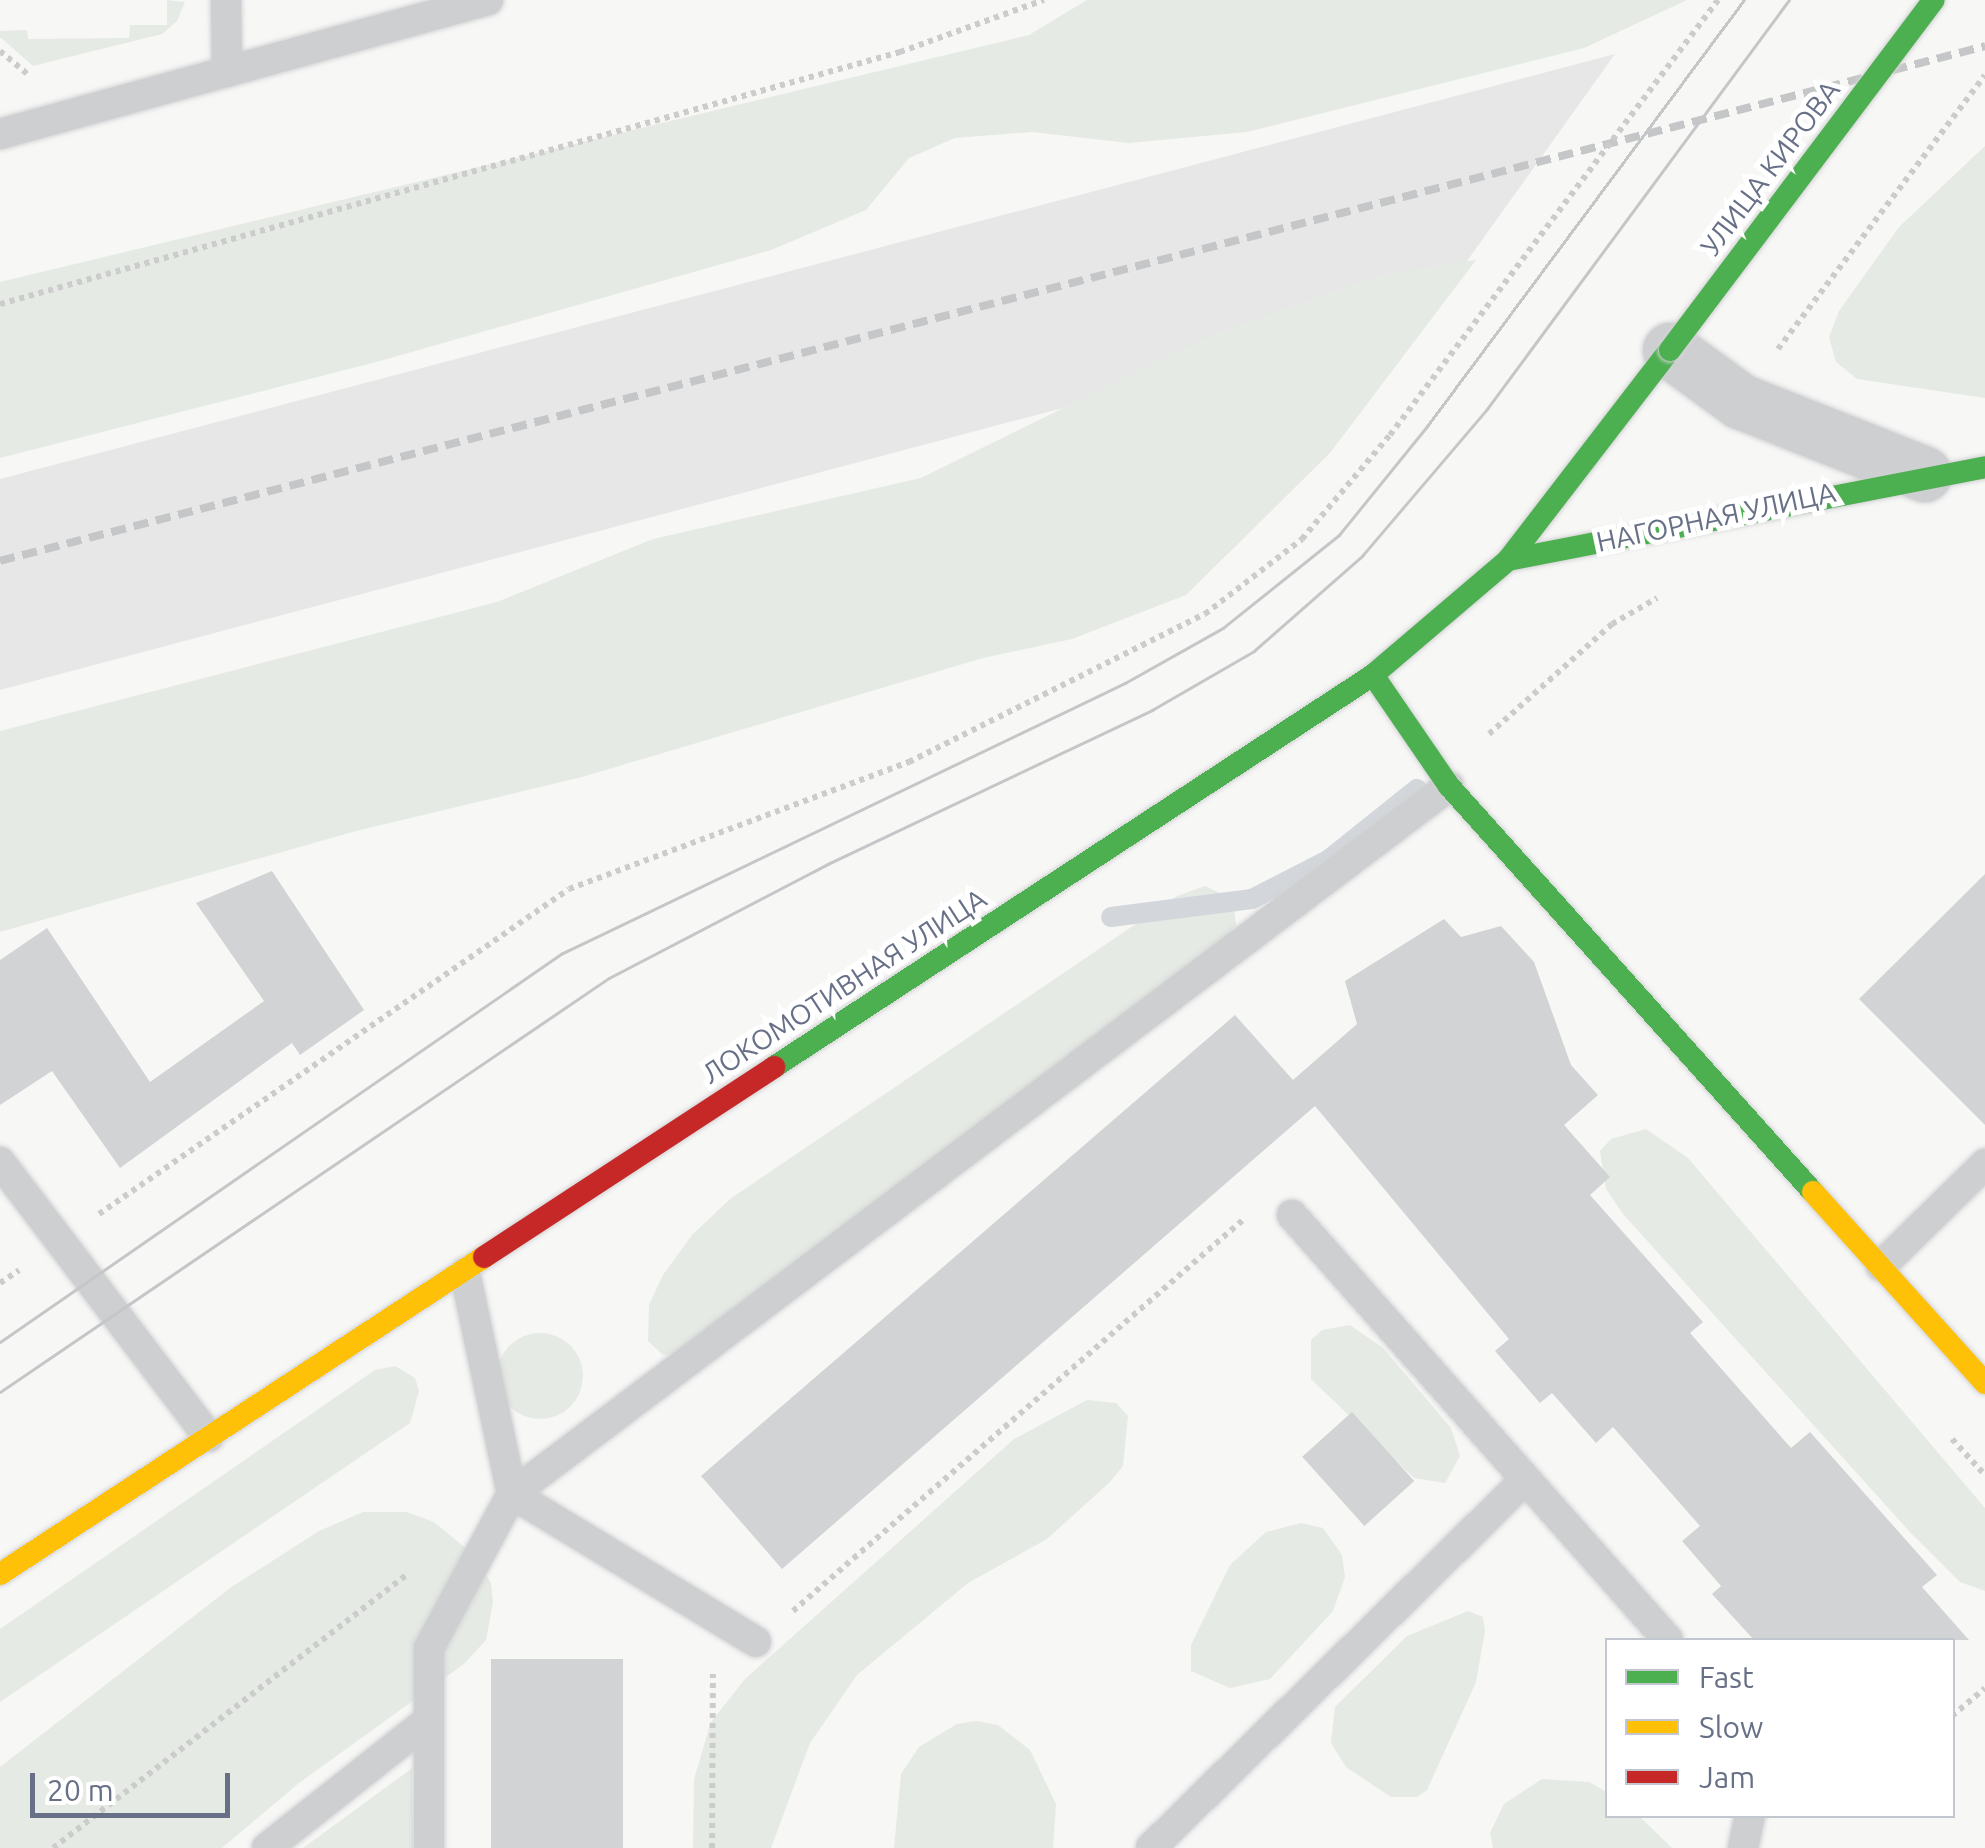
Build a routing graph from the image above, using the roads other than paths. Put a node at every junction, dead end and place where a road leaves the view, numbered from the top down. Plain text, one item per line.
1 (226, 0) edge
2 (488, 0) edge
3 (1934, 0) edge
4 (227, 72) junction
5 (0, 134) edge
6 (1662, 361) junction
7 (1985, 467) edge
8 (1924, 474) junction
9 (1508, 560) junction
10 (1373, 674) junction
11 (1448, 786) junction
12 (0, 1162) edge
13 (1985, 1164) edge
14 (1292, 1215) dead end
15 (1881, 1266) junction
16 (464, 1273) junction
17 (1985, 1383) edge
18 (209, 1437) junction
19 (1525, 1480) junction
20 (512, 1494) junction
21 (0, 1574) edge
22 (1666, 1638) edge
23 (756, 1642) road end
24 (429, 1720) junction
25 (1750, 1818) edge
26 (267, 1848) edge
27 (429, 1848) edge
28 (1151, 1848) edge
29 (1742, 1848) edge

1 - 4 lane
2 - 4 lane
3 - 6 main road, УЛИЦА КИРОВА, bridge
4 - 5 lane
6 - 8 street, НАГОРНАЯ УЛИЦА
6 - 9 main road, ЛОКОМОТИВНАЯ УЛИЦА
7 - 8 main road, НАГОРНАЯ УЛИЦА
8 - 9 main road, НАГОРНАЯ УЛИЦА
9 - 10 main road, ЛОКОМОТИВНАЯ УЛИЦА
10 - 11 main road
10 - 16 main road, ЛОКОМОТИВНАЯ УЛИЦА
11 - 15 main road
11 - 20 lane
12 - 18 lane
13 - 15 lane
14 - 19 lane
15 - 17 main road
16 - 18 main road, ЛОКОМОТИВНАЯ УЛИЦА
16 - 20 lane
18 - 21 main road, ЛОКОМОТИВНАЯ УЛИЦА
19 - 22 lane
19 - 28 lane
20 - 23 lane
20 - 24 lane
24 - 26 lane
24 - 27 lane
25 - 29 lane

